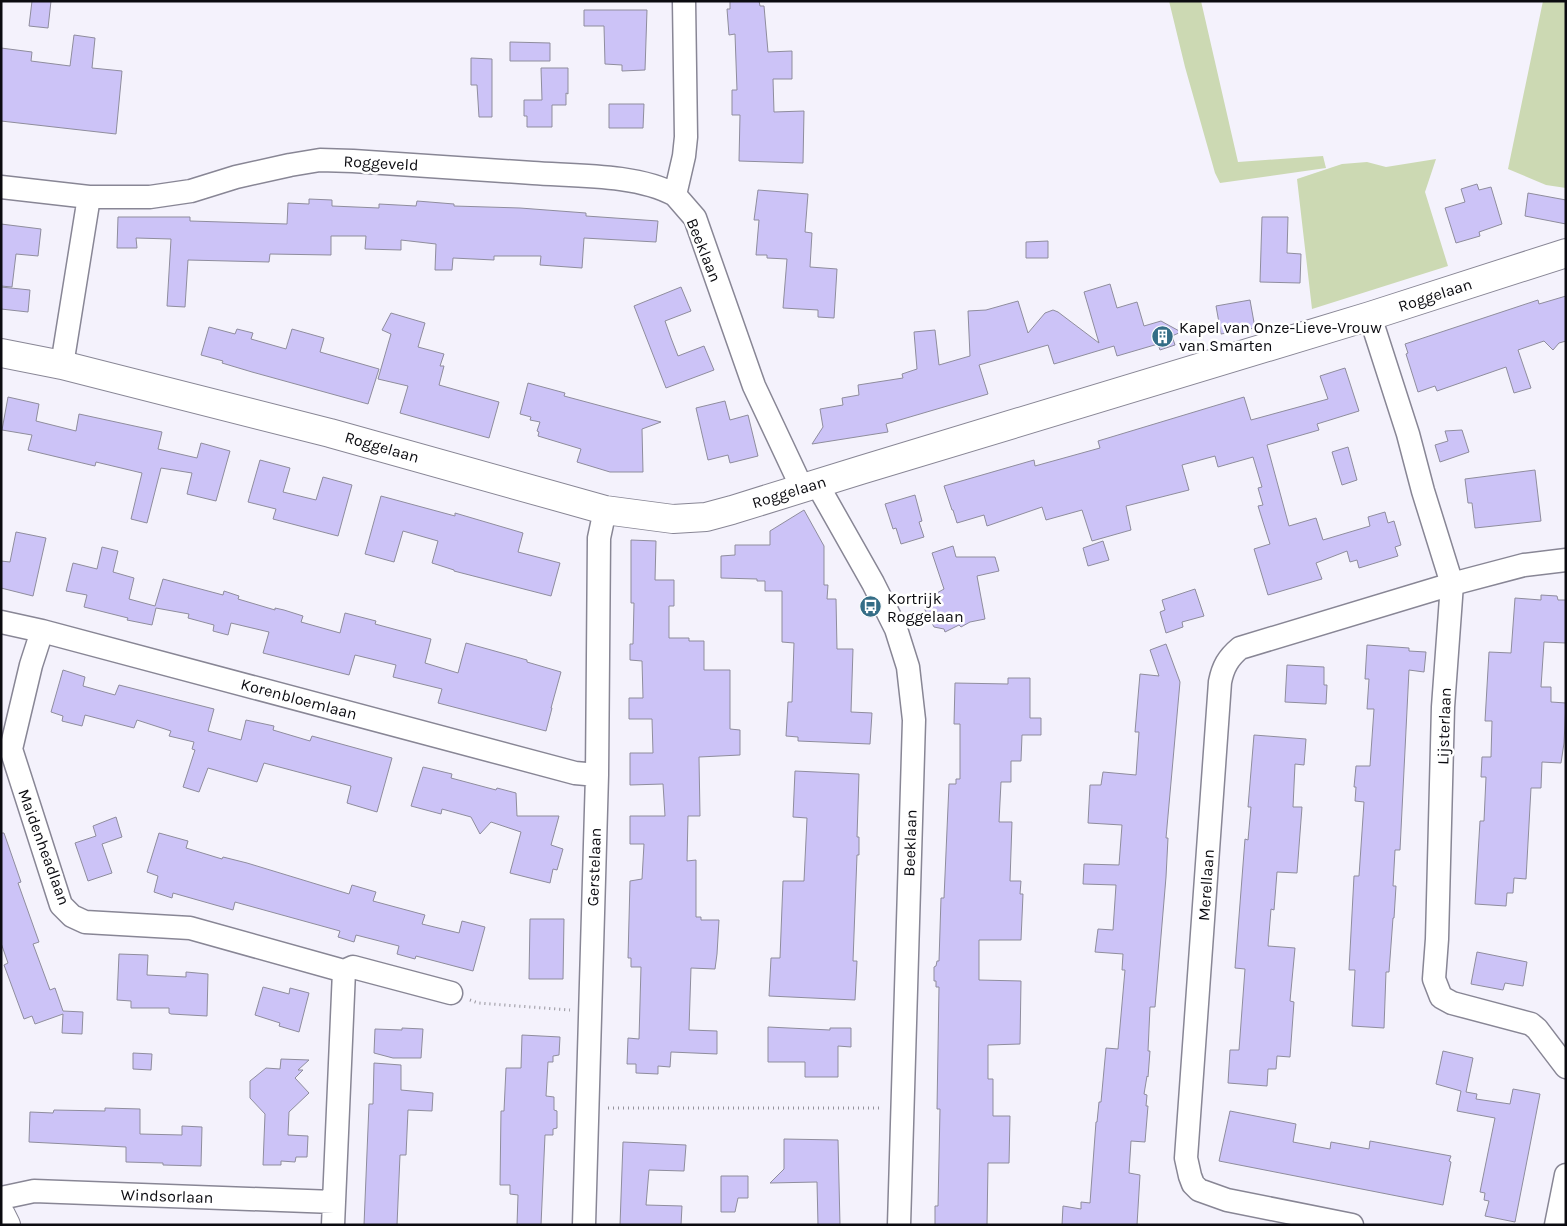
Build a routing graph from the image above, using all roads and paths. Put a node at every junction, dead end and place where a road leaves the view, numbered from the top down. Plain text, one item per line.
1 (684, 1) edge
2 (1, 187) edge
3 (675, 195) junction
4 (89, 197) junction
5 (1566, 253) edge
6 (1370, 316) junction
7 (1, 353) edge
8 (62, 365) junction
9 (810, 486) junction
10 (605, 510) junction
11 (1566, 560) edge
12 (1452, 584) junction
13 (1, 622) edge
14 (42, 631) junction
15 (597, 775) junction
16 (344, 971) junction
17 (451, 993) joint
18 (590, 1012) junction
19 (1566, 1067) edge
20 (903, 1108) junction
21 (588, 1109) junction
22 (1566, 1175) edge
23 (1, 1198) edge
24 (334, 1202) junction
25 (1, 1215) edge
26 (6, 1225) edge
27 (334, 1225) edge
28 (584, 1225) edge
29 (898, 1225) edge
30 (1352, 1225) edge
31 (1556, 1225) edge

1 - 3 street
2 - 4 street, Roggeveld
3 - 4 street, Roggeveld
3 - 9 street, Beeklaan
4 - 8 street
5 - 6 street, Roggelaan
6 - 9 street, Roggelaan
6 - 12 street, Lijsterlaan
7 - 8 street, Roggelaan
8 - 10 street, Roggelaan
9 - 10 street, Roggelaan
9 - 20 street, Beeklaan
10 - 15 street, Gerstelaan
11 - 12 street, Merellaan
12 - 19 street, Lijsterlaan
12 - 30 street, Merellaan
13 - 14 street, Korenbloemlaan
14 - 15 street, Korenbloemlaan
14 - 16 street, Maidenheadlaan
15 - 18 street, Gerstelaan
16 - 17 street, Maidenheadlaan
16 - 24 street
17 - 18 path
18 - 21 street, Gerstelaan
20 - 21 path
20 - 29 street, Beeklaan
21 - 28 street, Gerstelaan
22 - 31 street
23 - 24 street, Windsorlaan
24 - 27 street
25 - 26 street

